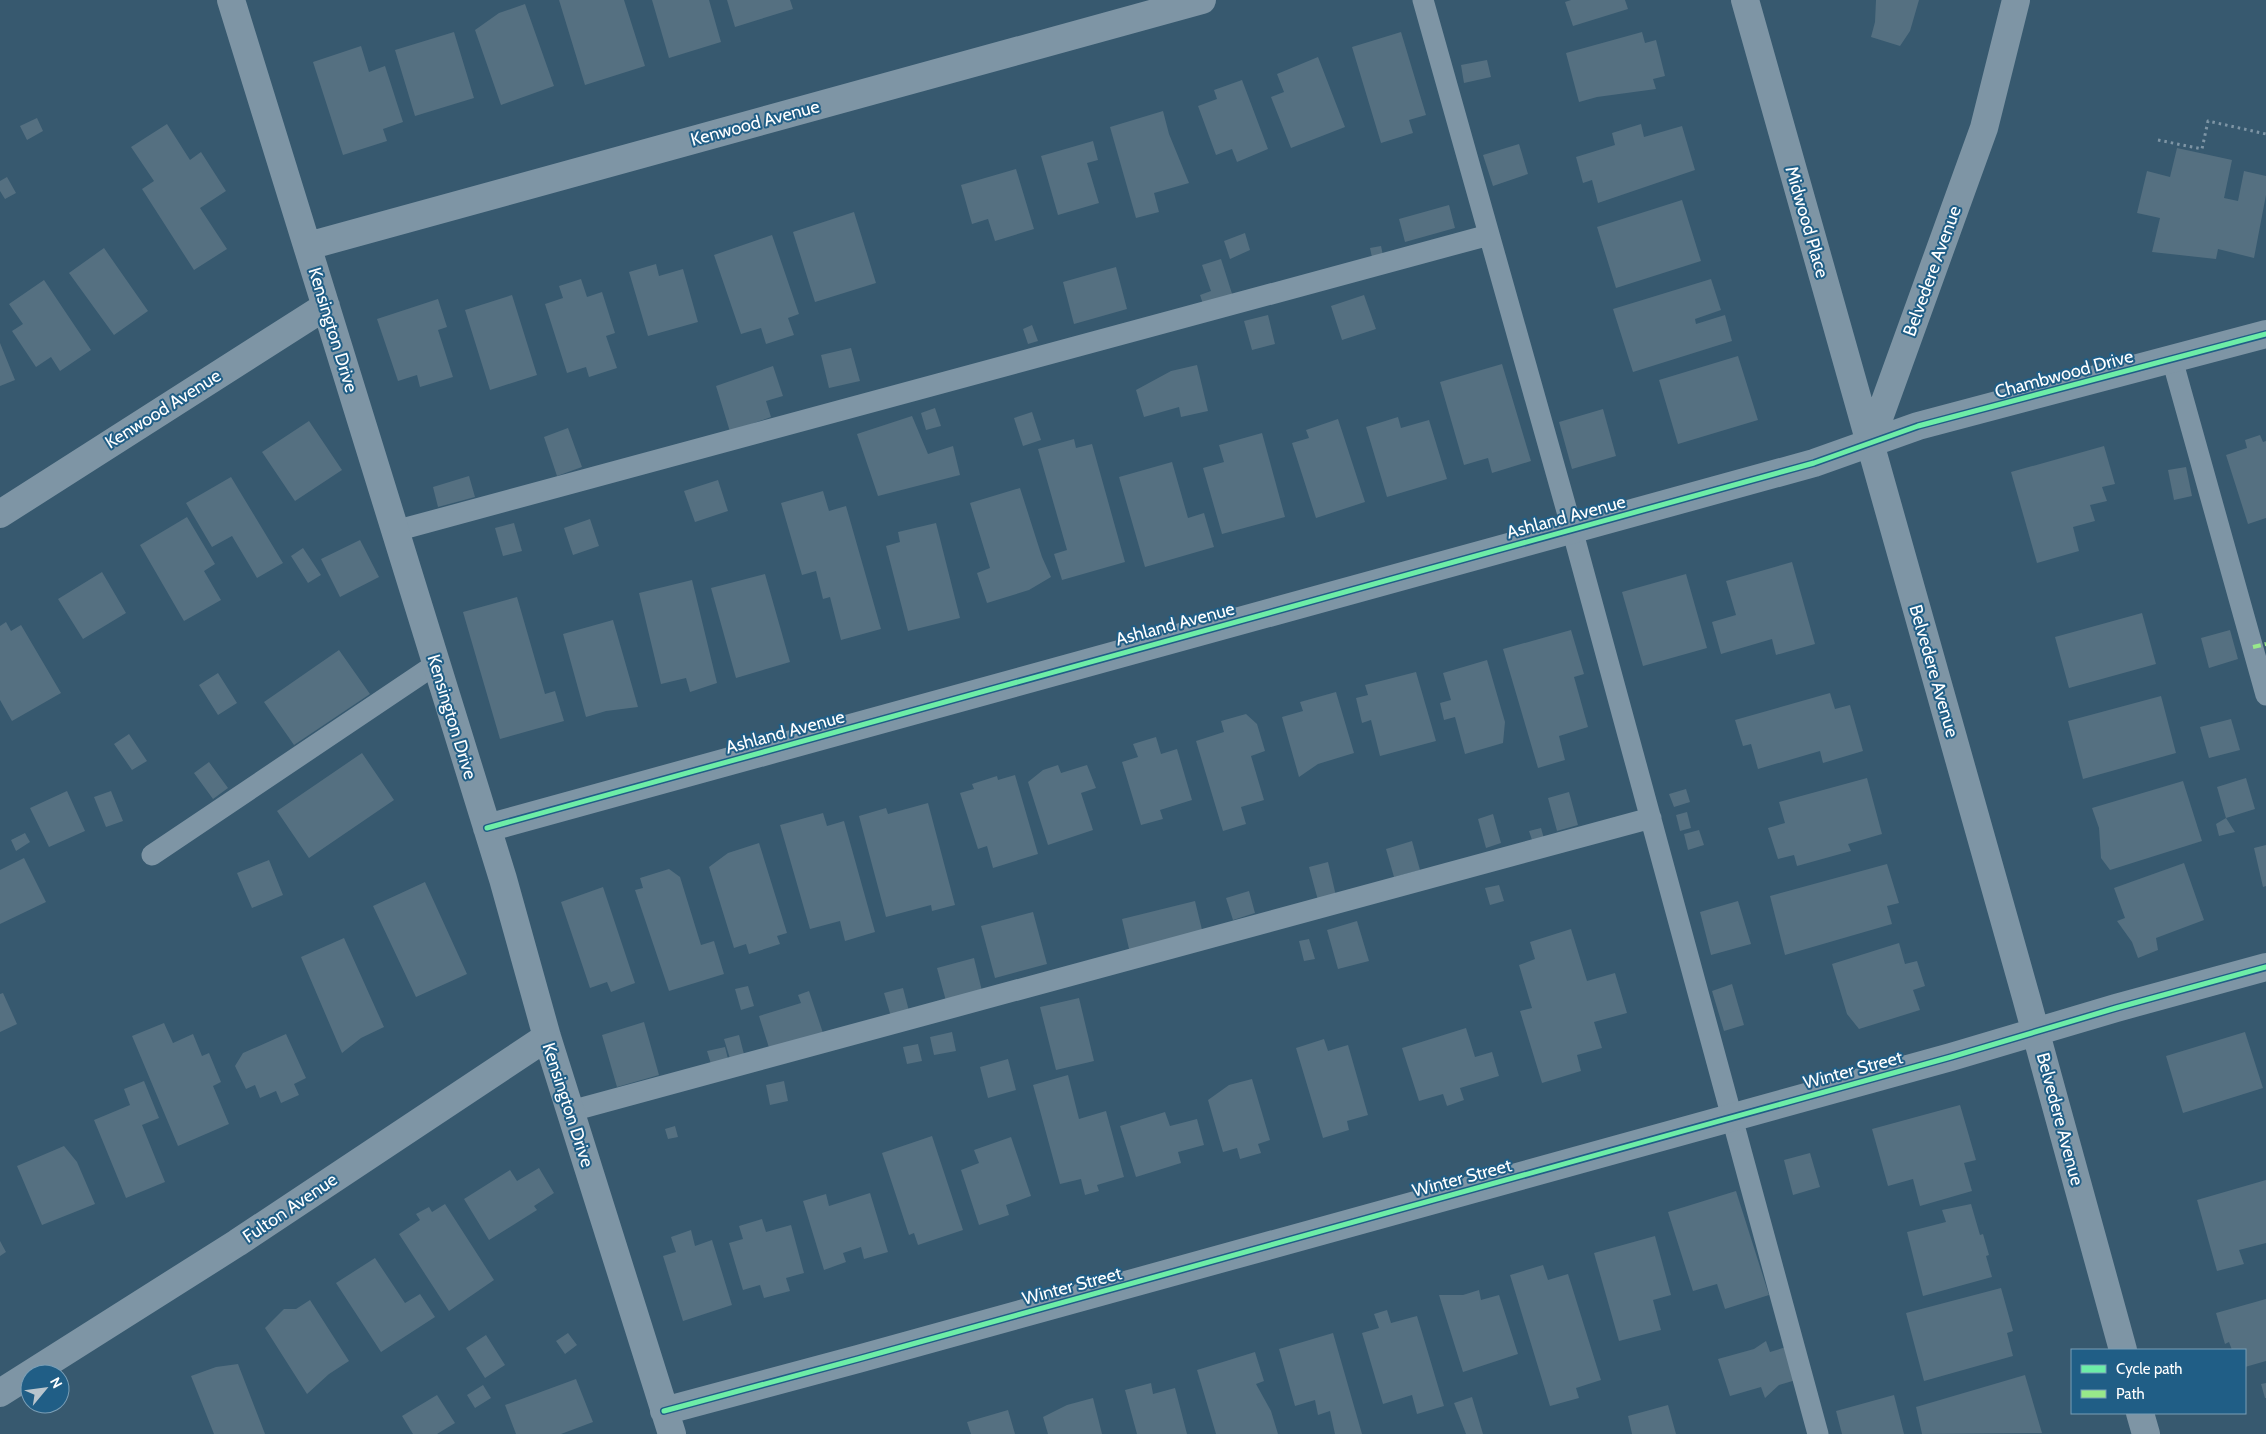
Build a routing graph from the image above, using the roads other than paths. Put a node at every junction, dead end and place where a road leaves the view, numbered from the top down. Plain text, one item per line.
1 (231, 0) edge
2 (1202, 0) edge
3 (1424, 0) edge
4 (1745, 0) edge
5 (2016, 0) edge
6 (1489, 235) junction
7 (308, 246) junction
8 (326, 306) junction
9 (2266, 334) edge
10 (2172, 359) junction
11 (1870, 443) junction
12 (0, 514) edge
13 (1572, 529) junction
14 (396, 531) junction
15 (436, 664) junction
16 (2266, 694) edge
17 (1651, 818) junction
18 (486, 828) junction
19 (152, 855) dead end
20 (2266, 967) edge
21 (2036, 1032) junction
22 (547, 1037) junction
23 (571, 1111) junction
24 (1732, 1118) junction
25 (2123, 1349) edge
26 (46, 1364) edge
27 (20, 1380) edge
28 (0, 1393) edge
29 (2140, 1414) edge
30 (668, 1422) edge
31 (1818, 1434) edge
32 (2146, 1434) edge

1 - 7 street, Kensington Drive
2 - 7 street, Kenwood Avenue
3 - 6 lane
4 - 11 street, Midwood Place
5 - 11 street, Belvedere Avenue
6 - 13 lane
6 - 14 lane
7 - 8 street, Kensington Drive
8 - 12 street, Kenwood Avenue
8 - 14 street, Kensington Drive
9 - 10 street, Chambwood Drive
10 - 11 street, Chambwood Drive
10 - 16 lane
11 - 13 street, Ashland Avenue
11 - 21 street, Belvedere Avenue
13 - 17 lane
13 - 18 street, Ashland Avenue
14 - 15 street, Kensington Drive
15 - 18 street, Kensington Drive
15 - 19 lane
17 - 23 lane
17 - 24 lane
18 - 22 street, Kensington Drive
20 - 21 street, Winter Street
21 - 24 street, Winter Street
21 - 25 street, Belvedere Avenue
22 - 23 street, Kensington Drive
22 - 26 street, Fulton Avenue
23 - 30 street, Kensington Drive
24 - 30 street, Winter Street
24 - 31 lane
27 - 28 street, Fulton Avenue
29 - 32 street

